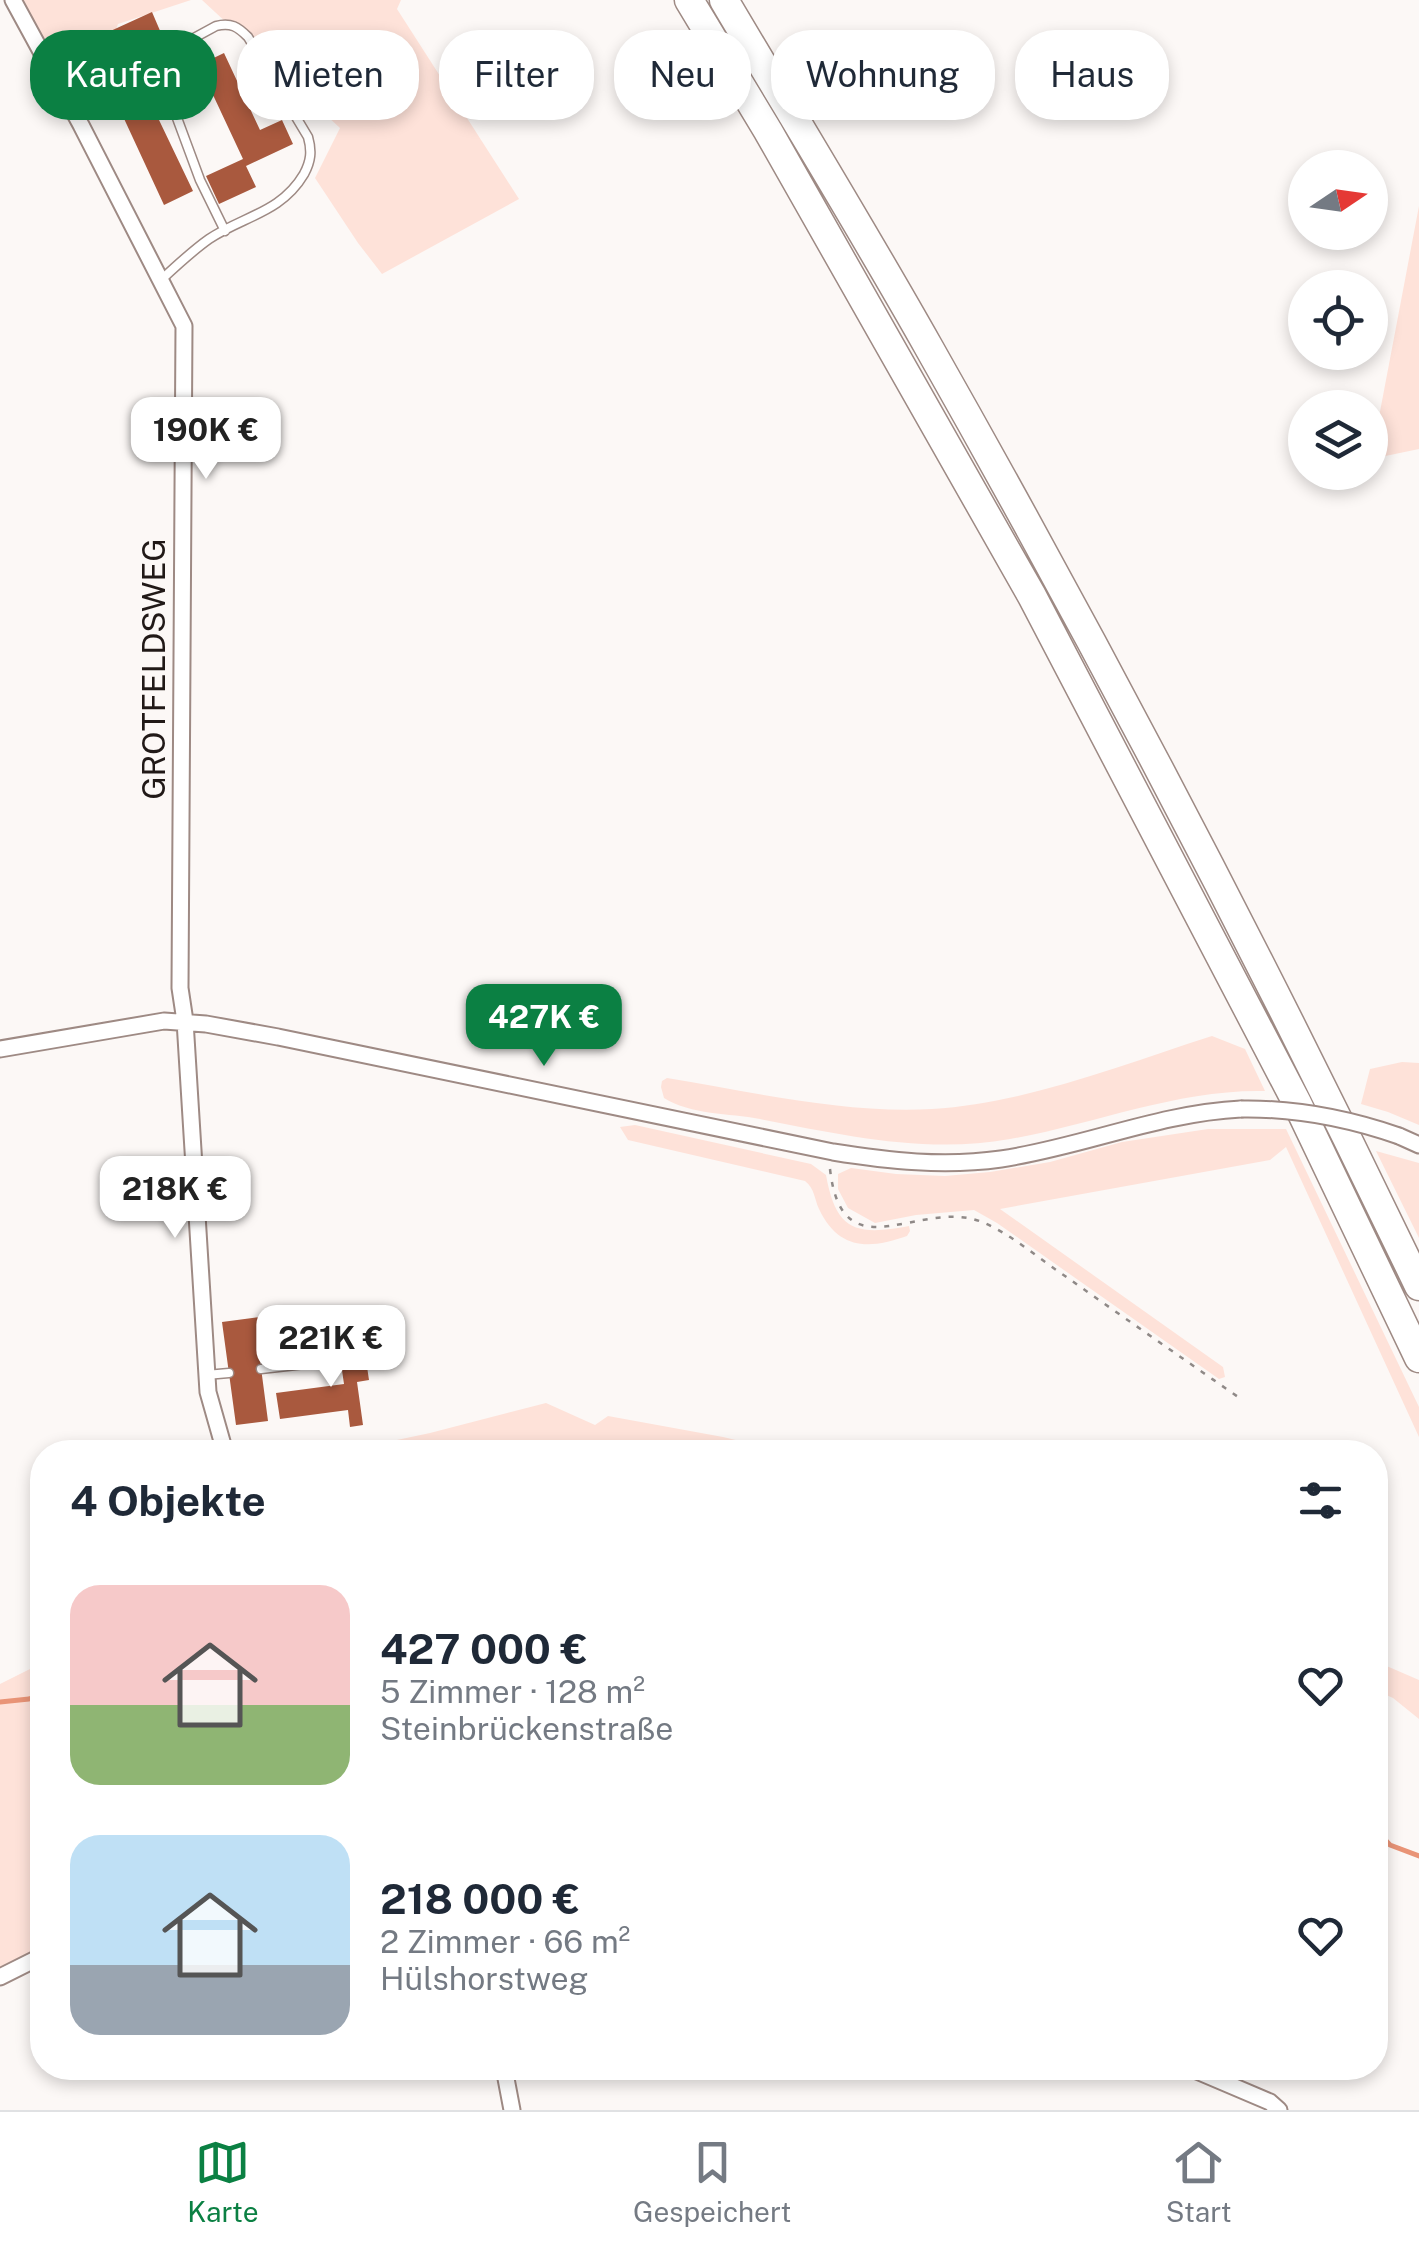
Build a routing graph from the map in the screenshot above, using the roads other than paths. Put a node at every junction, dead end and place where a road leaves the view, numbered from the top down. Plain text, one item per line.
1 (13, 0) edge
2 (689, 0) edge
3 (724, 0) edge
4 (225, 231) junction
5 (161, 280) junction
6 (185, 1020) junction
7 (0, 1049) edge
8 (1419, 1146) edge
9 (1419, 1286) edge
10 (1419, 1358) edge
11 (330, 1361) dead end
12 (261, 1370) dead end
13 (229, 1373) dead end
14 (206, 1375) junction
15 (222, 1440) edge
16 (30, 1962) edge
17 (0, 1978) edge
18 (506, 2080) edge
19 (1218, 2080) edge
20 (512, 2110) edge
21 (1278, 2110) edge

1 - 5 street, GROTFELDSWEG
2 - 10 highway
3 - 9 highway
4 - 4 lane
4 - 5 lane
5 - 6 street, GROTFELDSWEG
6 - 7 street
6 - 8 street, bridge
6 - 14 street, GROTFELDSWEG
11 - 12 lane
13 - 14 lane
14 - 15 street, GROTFELDSWEG
16 - 17 street
18 - 20 street
19 - 21 street

